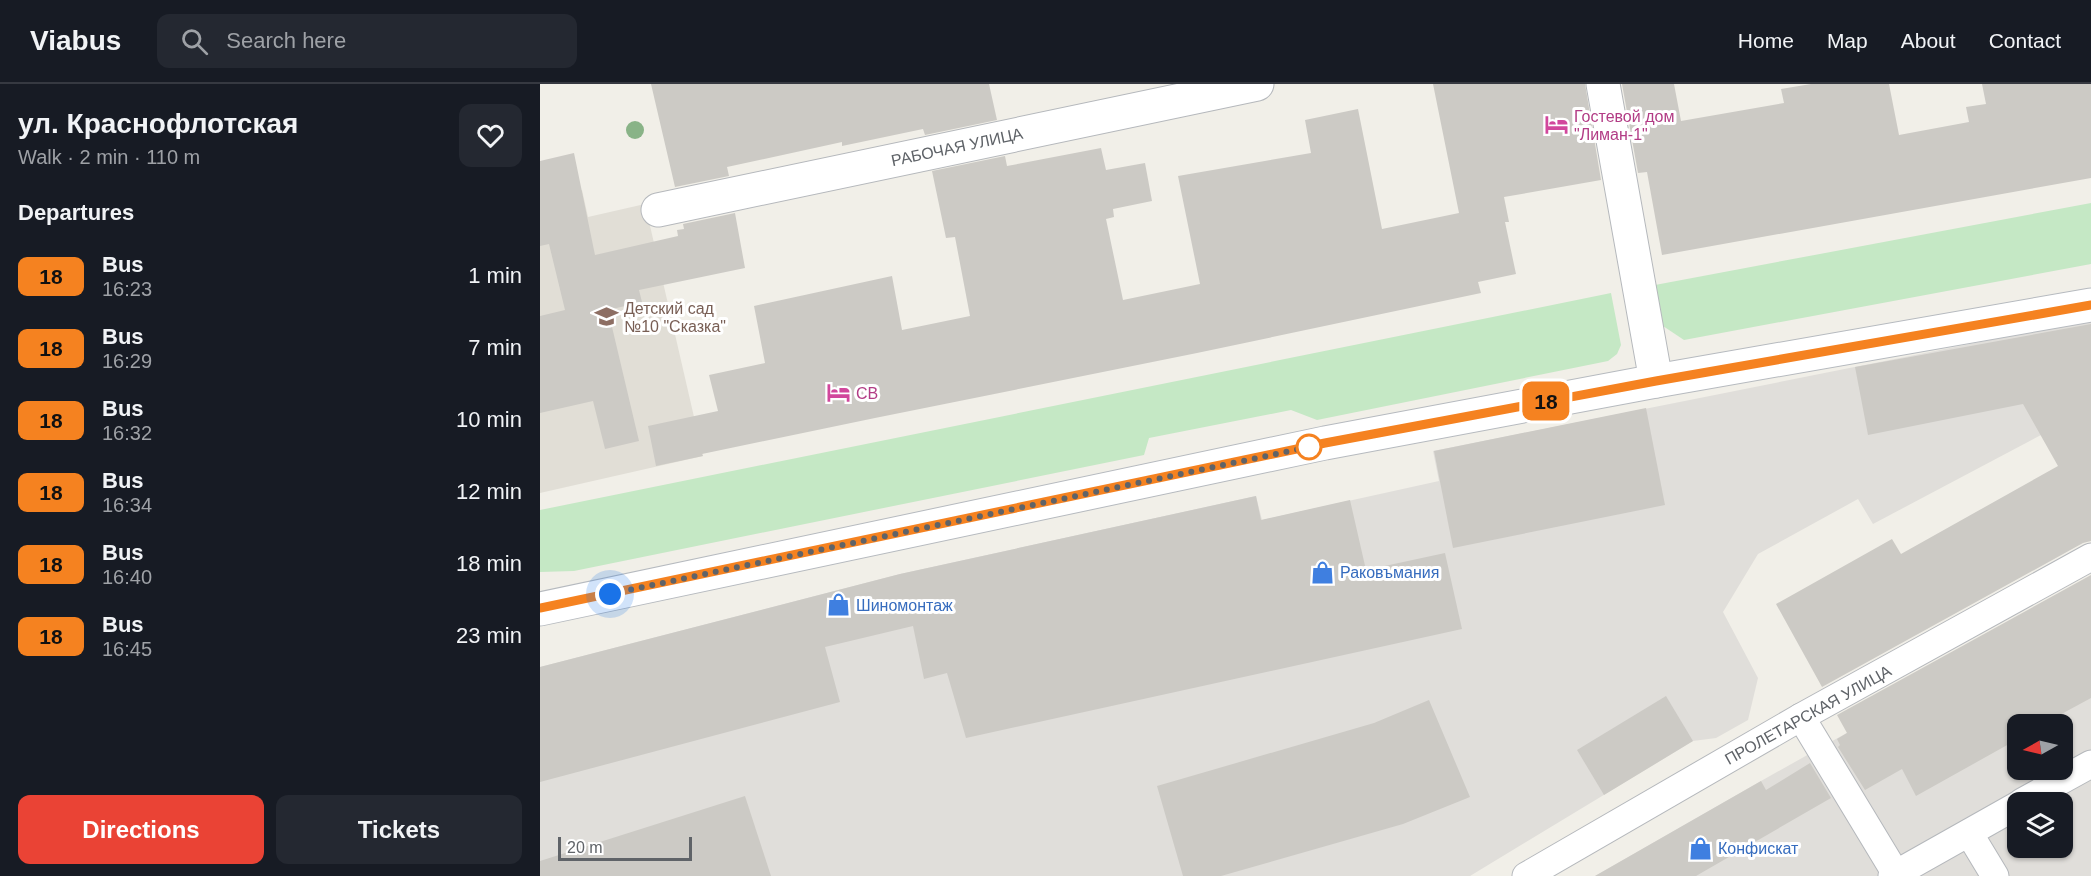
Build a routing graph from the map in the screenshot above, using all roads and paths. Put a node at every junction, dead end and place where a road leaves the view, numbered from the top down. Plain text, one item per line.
1 (1257, 84) edge
2 (1603, 84) edge
3 (658, 210) dead end
4 (2091, 305) edge
5 (1656, 381) junction
6 (2091, 557) edge
7 (540, 609) edge
8 (1801, 717) junction
9 (2091, 764) edge
10 (2040, 792) edge
11 (2007, 811) edge
12 (1969, 832) junction
13 (1894, 875) edge
14 (1526, 876) edge
15 (1995, 876) edge

1 - 3 street, РАБОЧАЯ УЛИЦА
2 - 5 street
4 - 5 street
5 - 7 street
6 - 8 lane, ПРОЛЕТАРСКАЯ УЛИЦА
8 - 13 lane
8 - 14 lane, ПРОЛЕТАРСКАЯ УЛИЦА
9 - 10 lane
11 - 12 lane
12 - 13 lane
12 - 15 lane

